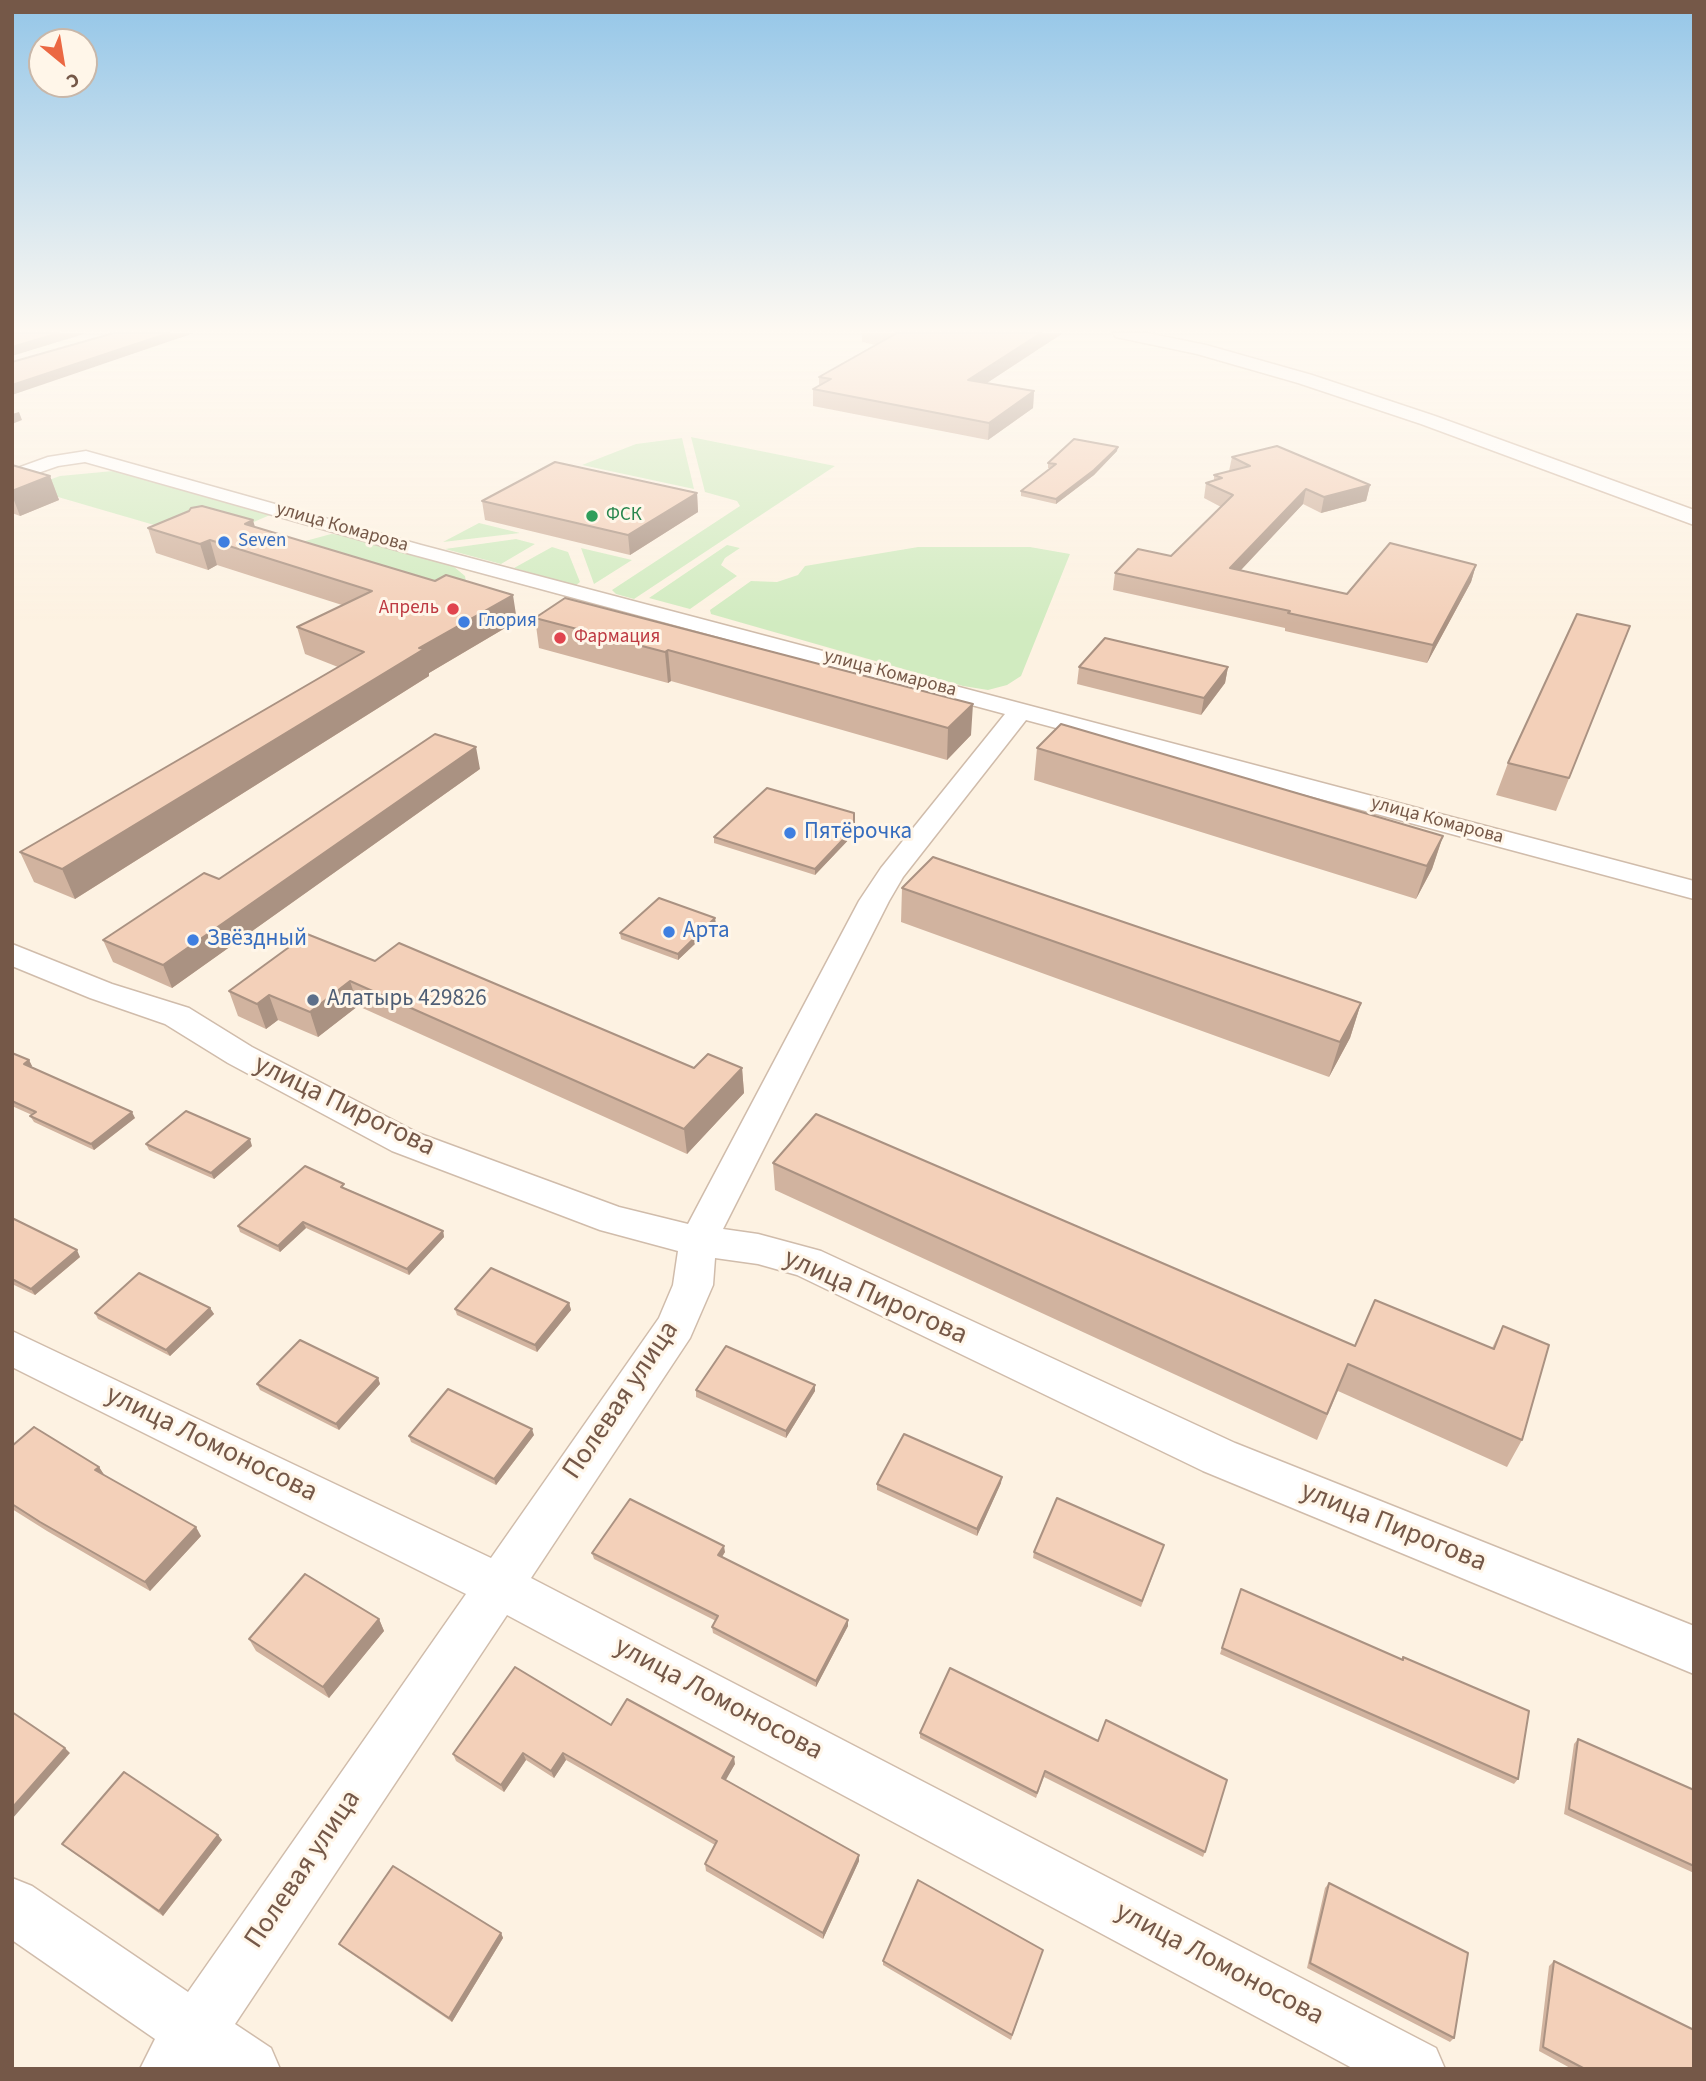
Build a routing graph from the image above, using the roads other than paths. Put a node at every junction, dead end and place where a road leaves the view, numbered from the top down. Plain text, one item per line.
1 (1449, 430) edge
2 (12, 476) edge
3 (1694, 518) edge
4 (1022, 709) junction
5 (1694, 890) edge
6 (12, 954) edge
7 (698, 1241) junction
8 (12, 1348) edge
9 (498, 1585) junction
10 (1694, 1650) edge
11 (12, 1906) edge
12 (182, 2050) edge
13 (250, 2069) edge
14 (1415, 2069) edge

1 - 3 street
2 - 4 street, улица Комарова
4 - 5 street, улица Комарова
4 - 7 street, Полевая улица
6 - 7 street, улица Пирогова
7 - 9 street, Полевая улица
7 - 10 street, улица Пирогова
8 - 9 street, улица Ломоносова
9 - 12 street, Полевая улица
9 - 14 street, улица Ломоносова
11 - 12 street
12 - 13 street

